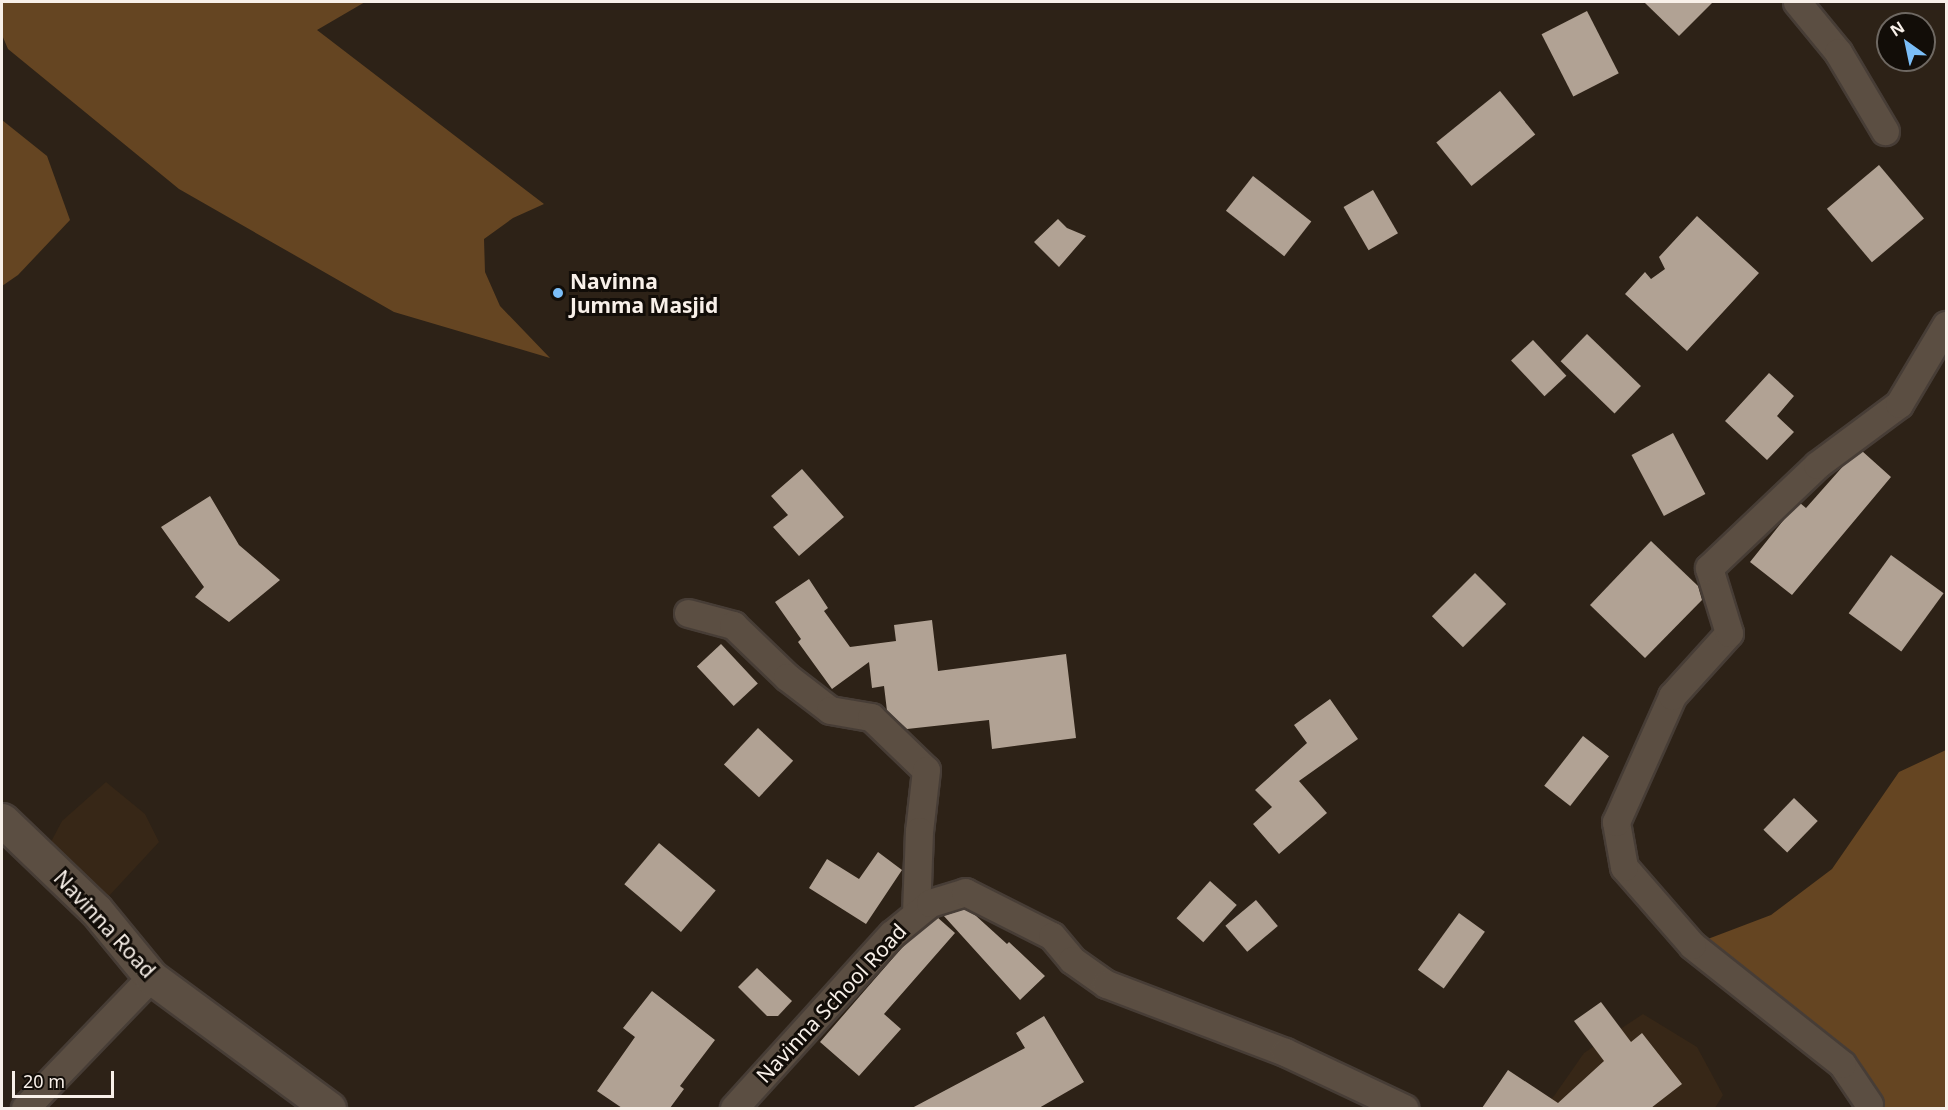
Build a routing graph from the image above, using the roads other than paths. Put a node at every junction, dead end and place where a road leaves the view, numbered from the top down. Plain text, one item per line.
1 (1797, 2) edge
2 (1885, 130) dead end
3 (1947, 325) edge
4 (688, 613) dead end
5 (2, 820) edge
6 (916, 914) junction
7 (152, 977) junction
8 (1869, 1104) dead end
9 (25, 1108) edge
10 (330, 1108) edge
11 (734, 1108) edge
12 (1404, 1108) edge

1 - 2 street
3 - 8 street
4 - 6 street
5 - 7 street, Navinna Road
6 - 11 street, Navinna School Road
6 - 12 street, Navinna School Road
7 - 9 street
7 - 10 street, Navinna Road

